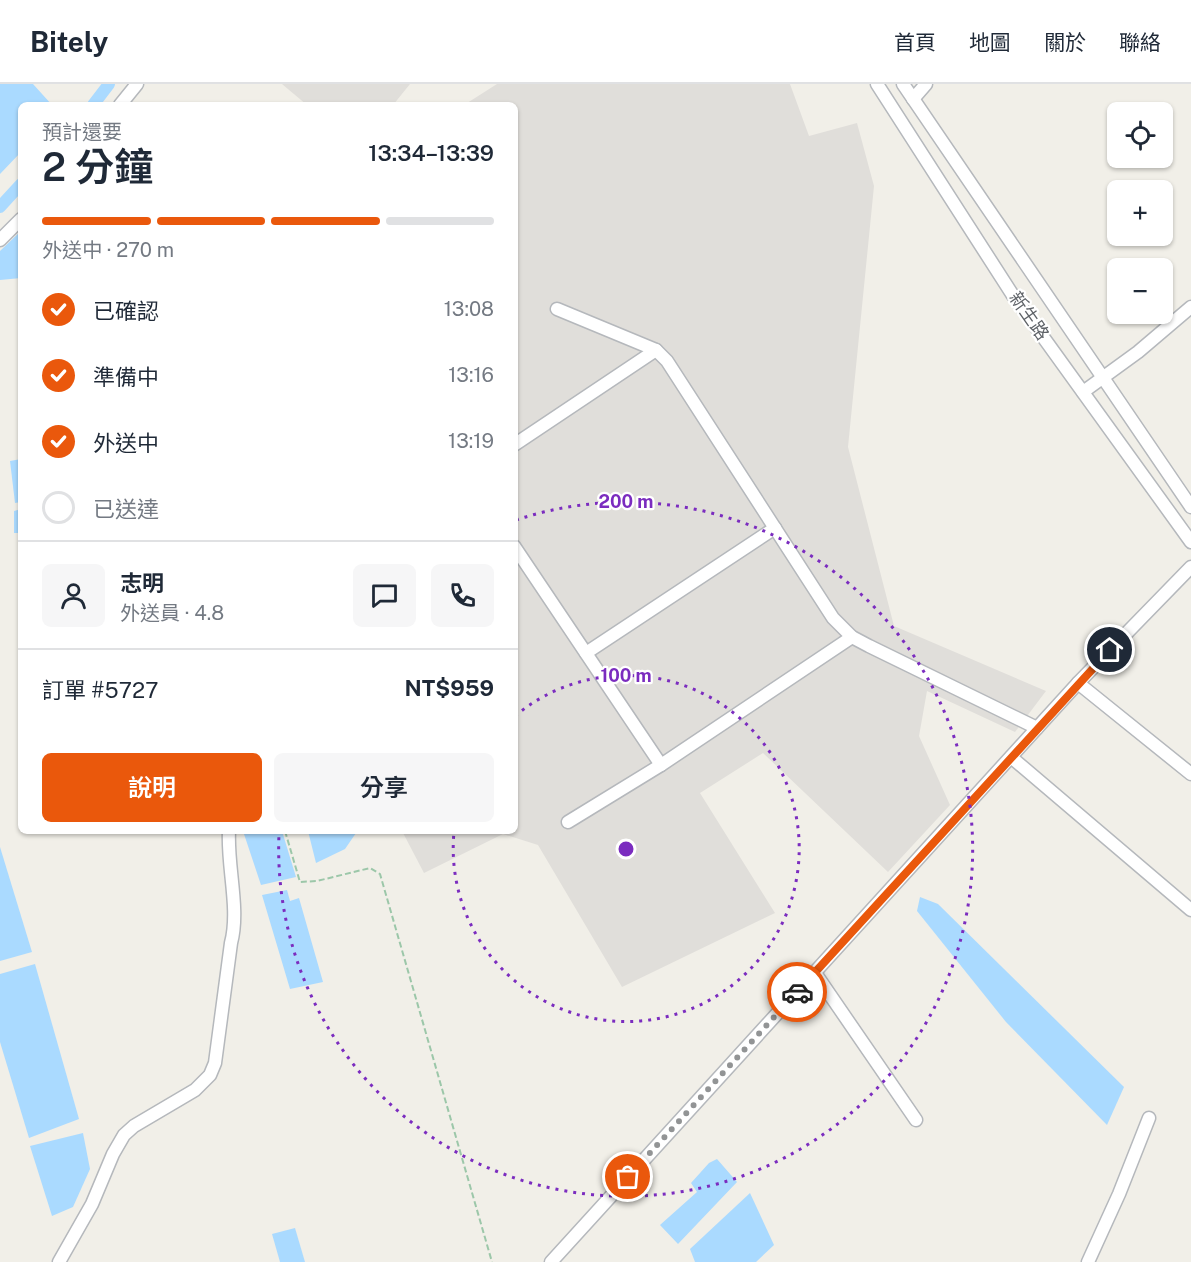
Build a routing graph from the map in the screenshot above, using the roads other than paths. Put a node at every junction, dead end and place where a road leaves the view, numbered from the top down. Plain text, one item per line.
1 (136, 84) edge
2 (877, 84) edge
3 (903, 84) edge
4 (926, 84) edge
5 (913, 99) junction
6 (122, 102) edge
7 (18, 222) edge
8 (0, 240) edge
9 (1191, 307) edge
10 (557, 309) dead end
11 (656, 350) junction
12 (1103, 378) junction
13 (1083, 392) junction
14 (518, 442) edge
15 (1191, 507) edge
16 (775, 528) junction
17 (1191, 542) edge
18 (518, 552) edge
19 (1191, 567) edge
20 (852, 637) junction
21 (586, 653) junction
22 (1078, 683) junction
23 (1038, 728) junction
24 (1011, 757) junction
25 (661, 765) junction
26 (1191, 774) edge
27 (568, 822) dead end
28 (229, 834) edge
29 (1191, 910) edge
30 (815, 973) junction
31 (1149, 1118) dead end
32 (916, 1120) dead end
33 (59, 1262) edge
34 (551, 1262) edge
35 (1088, 1262) edge

1 - 6 street
2 - 13 street, 新生路
3 - 5 street, 新生路
4 - 5 street
5 - 12 street, 新生路
7 - 8 street
9 - 12 street
10 - 11 street
11 - 14 street
11 - 16 street
12 - 13 street
12 - 15 street, 新生路
13 - 17 street, 新生路
16 - 20 street
16 - 21 street
18 - 21 street
19 - 22 street
20 - 23 street
20 - 25 street
21 - 25 street
22 - 23 street
22 - 26 street
23 - 24 street
24 - 29 street
24 - 30 street
25 - 27 street
28 - 33 street
30 - 32 street
30 - 34 street
31 - 35 street

